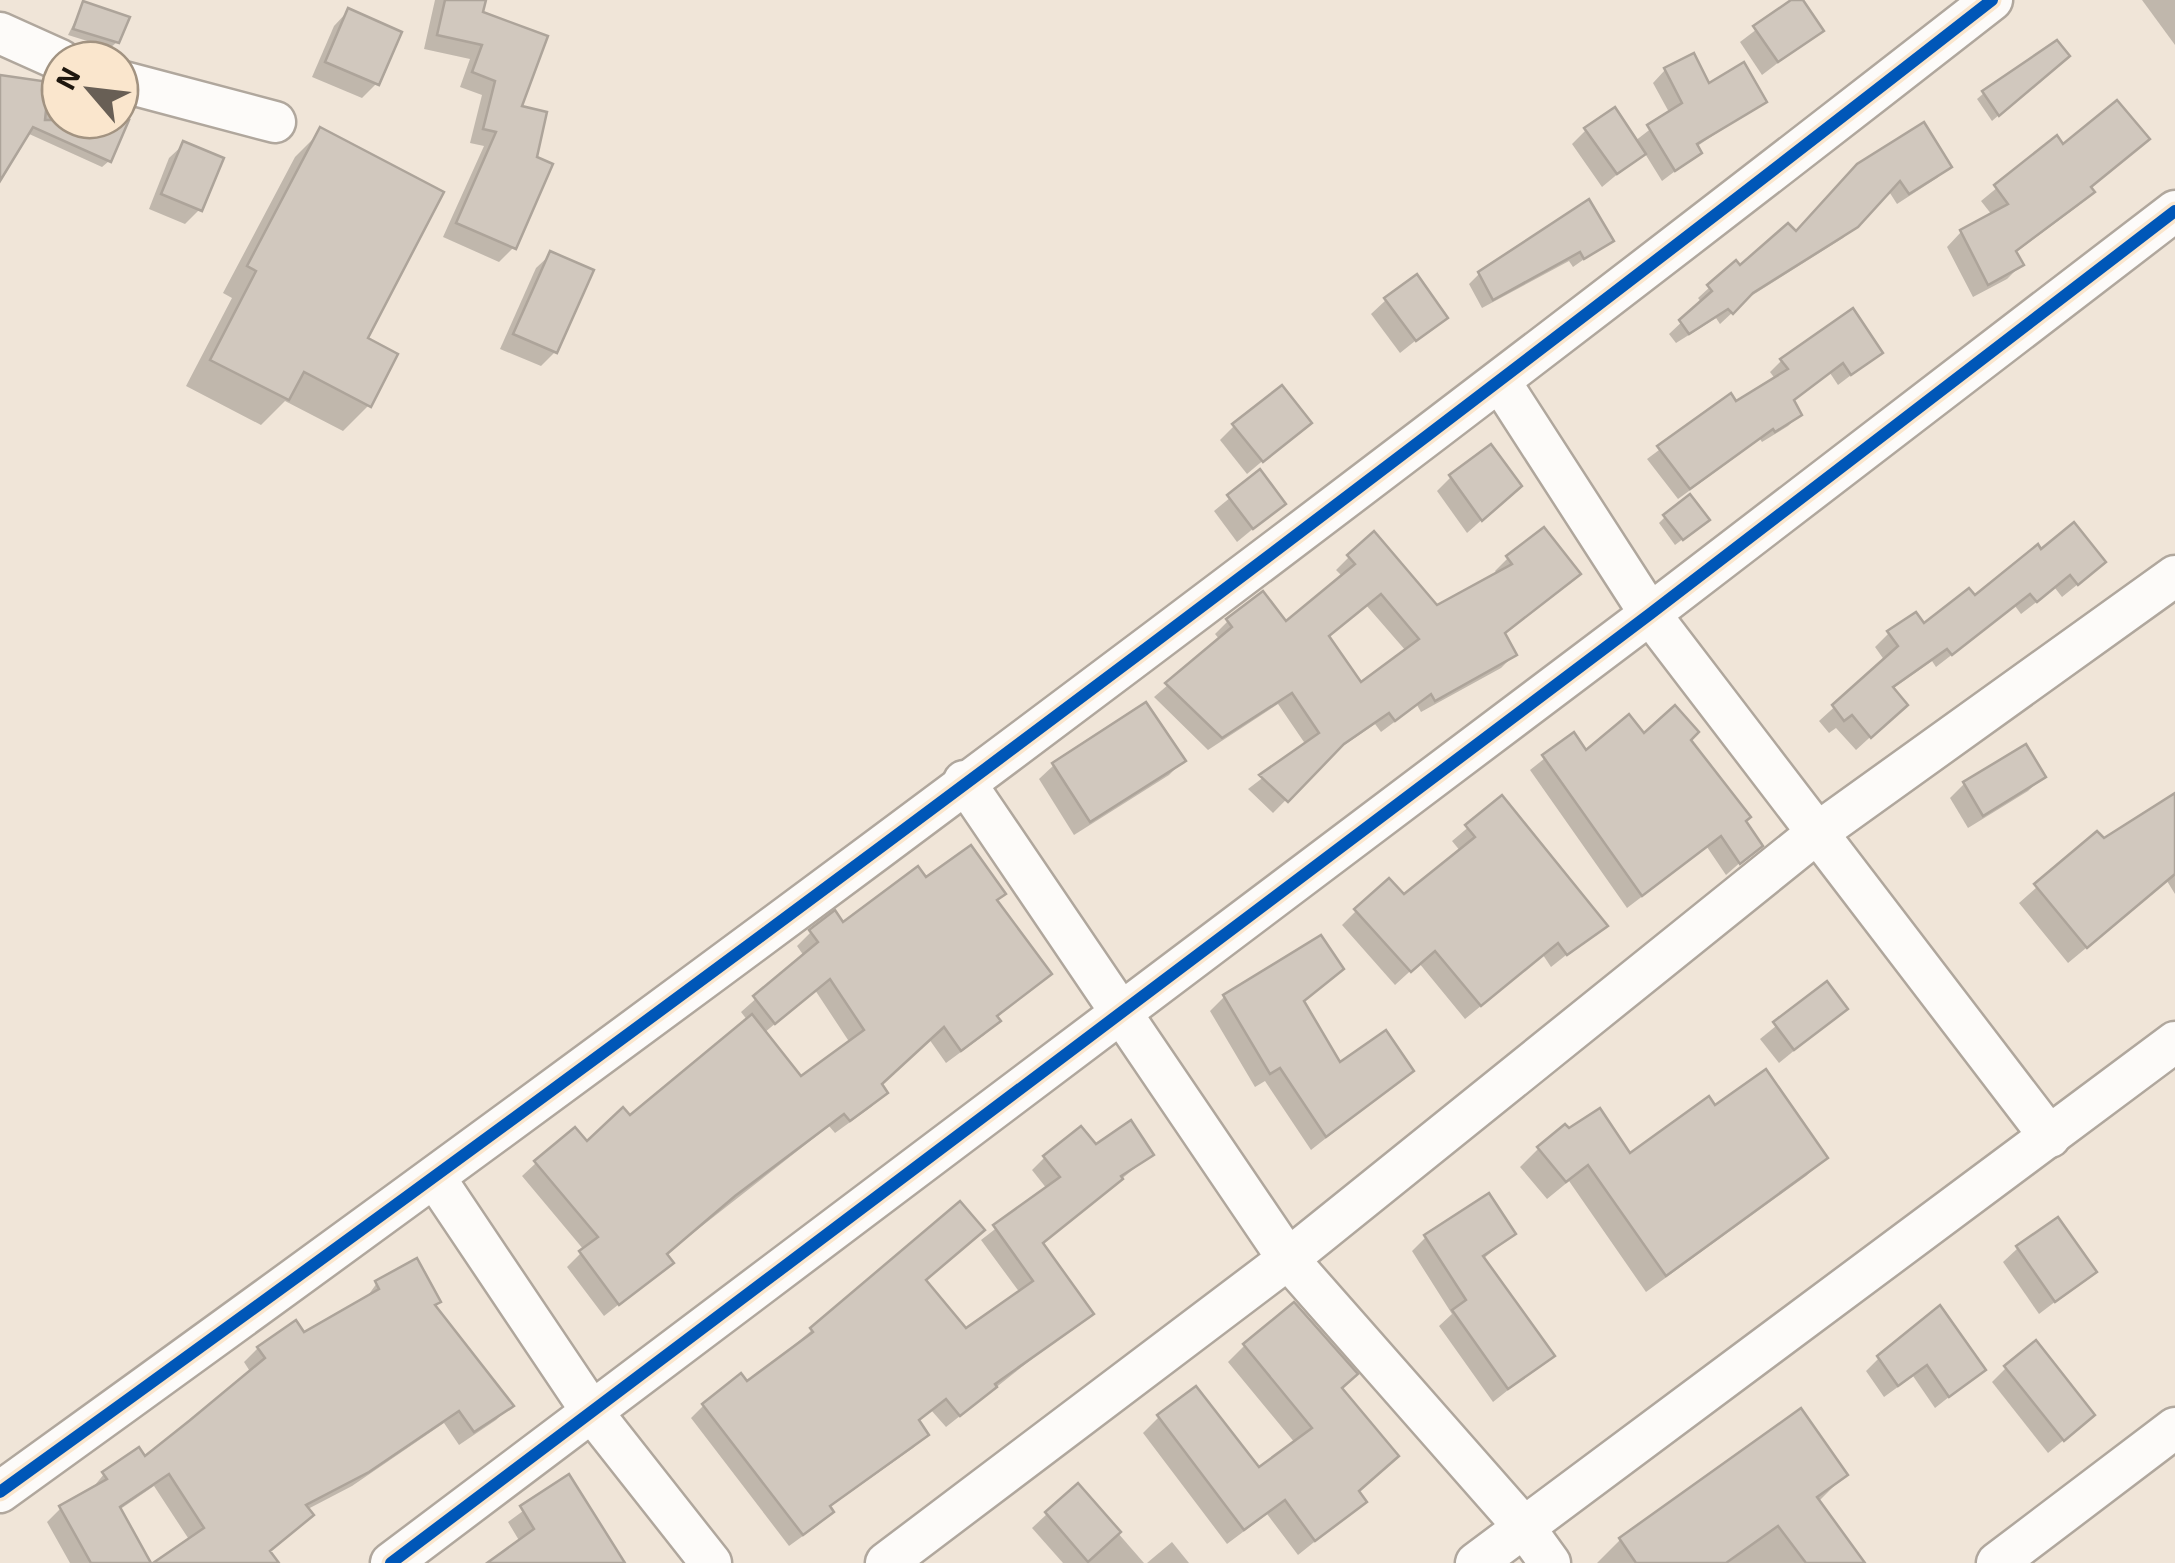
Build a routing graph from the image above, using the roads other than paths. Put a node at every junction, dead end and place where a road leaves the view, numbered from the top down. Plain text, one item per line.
1 (1992, 0) edge
2 (0, 34) edge
3 (40, 51) edge
4 (140, 86) edge
5 (275, 122) dead end
6 (2175, 211) edge
7 (1501, 384) junction
8 (2175, 576) edge
9 (1650, 614) junction
10 (964, 781) junction
11 (1817, 833) junction
12 (1120, 1013) junction
13 (2175, 1042) edge
14 (2050, 1137) junction
15 (435, 1178) junction
16 (1288, 1259) junction
17 (592, 1412) junction
18 (2175, 1428) edge
19 (0, 1492) edge
20 (1524, 1528) junction
21 (391, 1563) edge
22 (711, 1563) edge
23 (886, 1563) edge
24 (1476, 1563) edge
25 (1550, 1563) edge
26 (1996, 1563) edge

1 - 7 street
2 - 3 street
4 - 5 street
6 - 9 street
7 - 9 street
7 - 10 street
8 - 11 street
9 - 11 street
9 - 12 street
10 - 12 street
10 - 15 street
11 - 14 street
11 - 16 street
12 - 16 street
12 - 17 street
13 - 14 street
14 - 20 street
15 - 17 street
15 - 19 street
16 - 20 street
16 - 23 street
17 - 21 street
17 - 22 street
18 - 26 street
20 - 24 street
20 - 25 street

